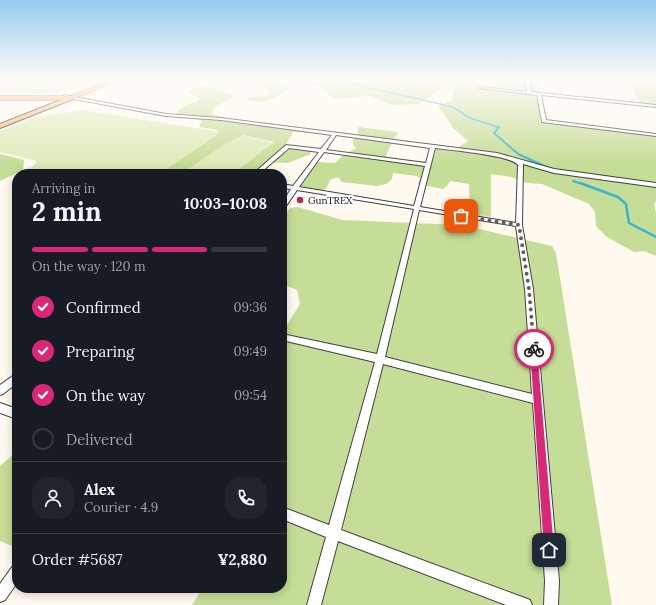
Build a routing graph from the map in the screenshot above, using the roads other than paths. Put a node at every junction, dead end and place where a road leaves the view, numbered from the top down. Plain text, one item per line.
1 (34, 108) edge
2 (41, 108) edge
3 (134, 108) edge
4 (542, 108) edge
5 (0, 122) edge
6 (0, 126) edge
7 (335, 134) junction
8 (656, 135) edge
9 (433, 147) junction
10 (323, 150) junction
11 (518, 161) junction
12 (429, 165) junction
13 (262, 169) edge
14 (656, 185) edge
15 (287, 187) edge
16 (295, 188) junction
17 (287, 200) edge
18 (416, 208) junction
19 (519, 225) junction
20 (287, 338) edge
21 (380, 359) junction
22 (12, 381) edge
23 (0, 391) edge
24 (538, 400) junction
25 (0, 408) edge
26 (12, 412) edge
27 (287, 515) edge
28 (333, 532) junction
29 (12, 579) edge
30 (0, 596) edge
31 (314, 605) edge
32 (525, 605) edge
33 (551, 605) edge

1 - 5 main road
2 - 6 main road
3 - 7 street
4 - 8 street
7 - 9 street
7 - 10 street
9 - 11 street
9 - 12 street
10 - 12 street
10 - 13 street
10 - 16 street
11 - 14 street
11 - 19 street
12 - 18 street
15 - 16 street
16 - 17 street
16 - 18 street
18 - 19 street
18 - 21 street
19 - 24 street
20 - 21 street
21 - 24 street
21 - 28 street
22 - 23 street
24 - 33 street
25 - 26 street
27 - 28 street
28 - 31 street
28 - 32 street
29 - 30 street

